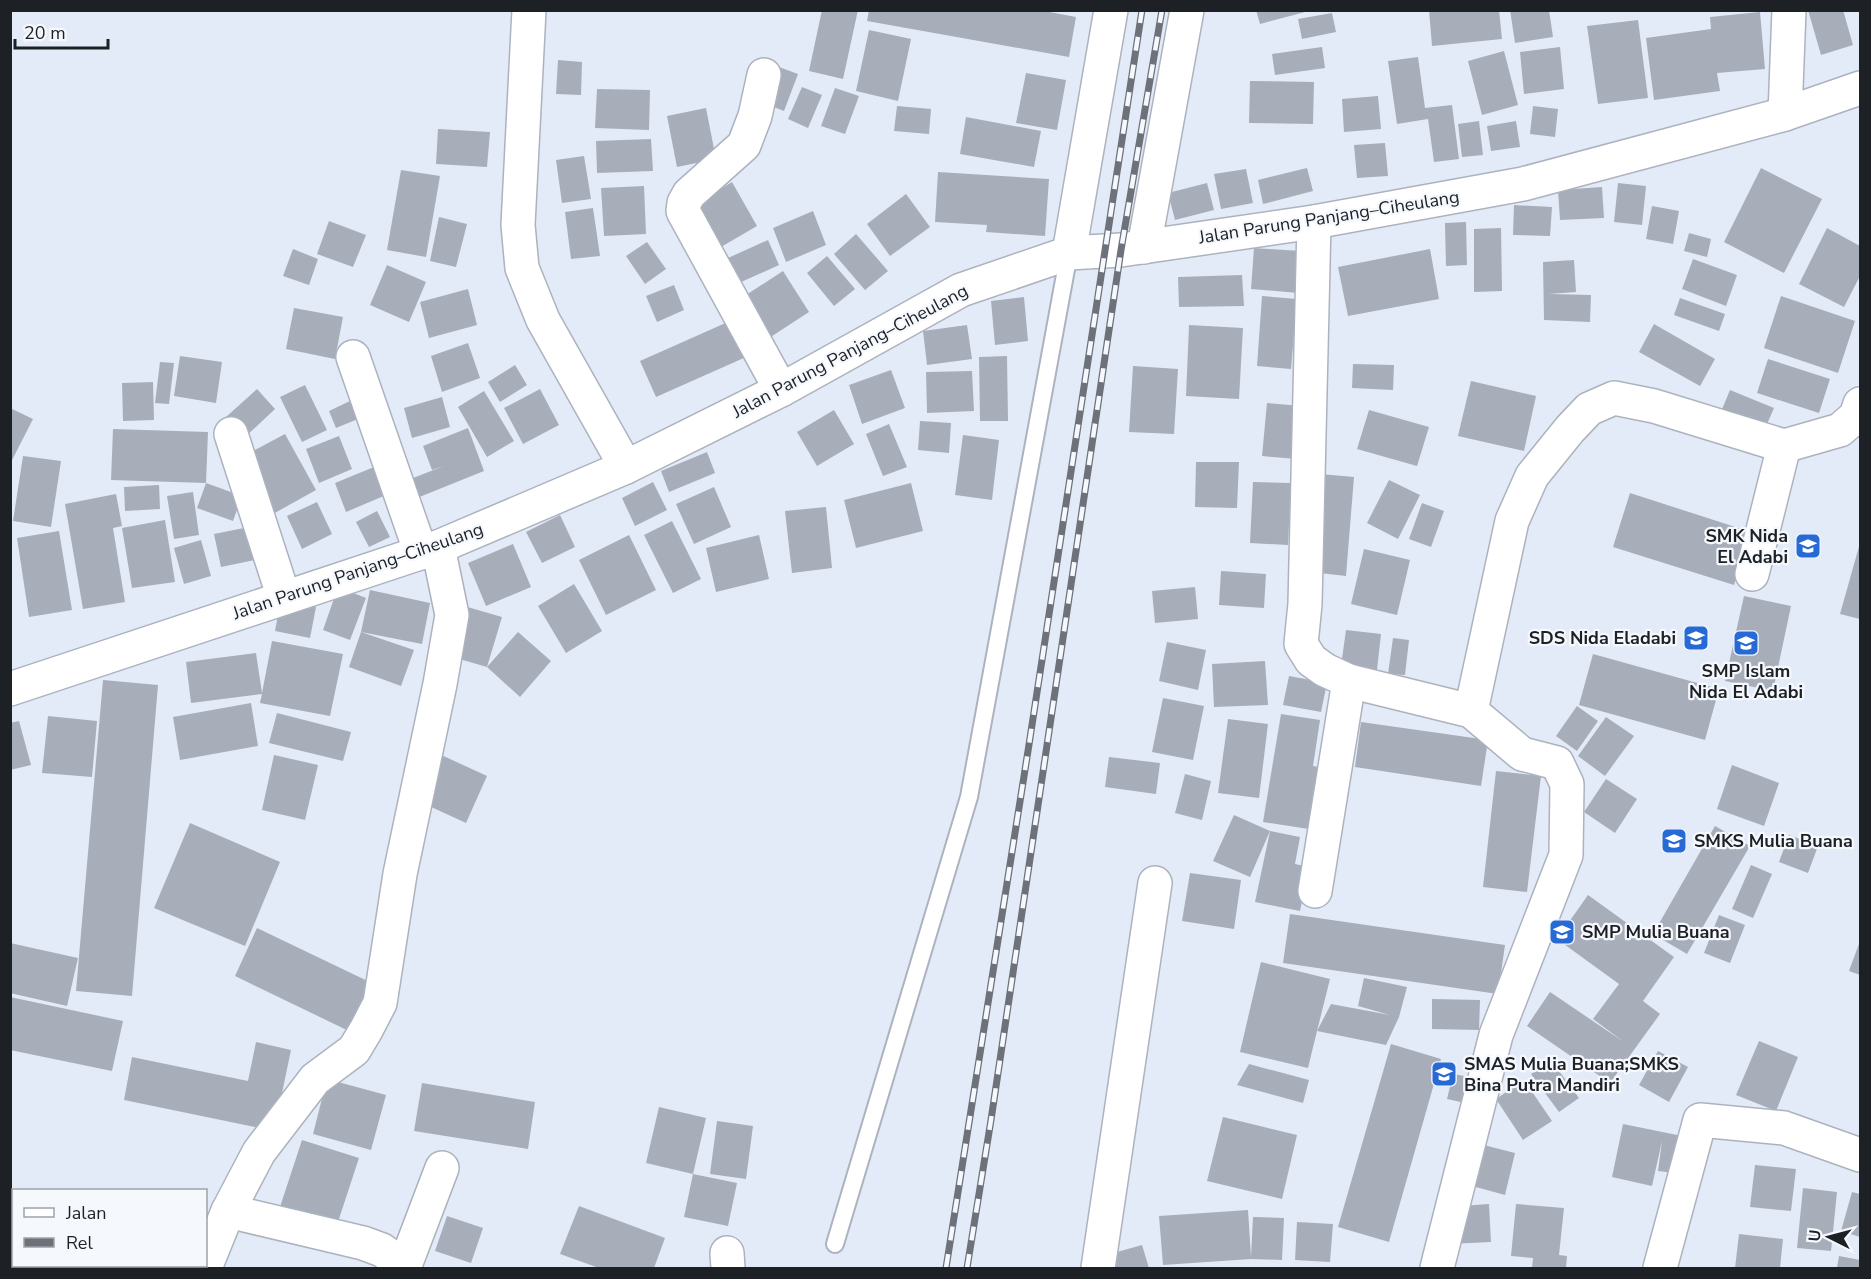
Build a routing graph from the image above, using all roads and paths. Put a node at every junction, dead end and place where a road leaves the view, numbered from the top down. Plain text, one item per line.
1 (529, 10) edge
2 (1111, 10) edge
3 (1187, 10) edge
4 (1790, 10) edge
5 (764, 75) dead end
6 (1860, 88) edge
7 (1785, 114) junction
8 (1314, 222) junction
9 (1144, 247) junction
10 (1069, 253) junction
11 (353, 357) dead end
12 (781, 390) junction
13 (1860, 404) edge
14 (231, 434) dead end
15 (1784, 446) junction
16 (626, 467) junction
17 (429, 550) junction
18 (1752, 574) dead end
19 (284, 598) junction
20 (1349, 681) junction
21 (10, 689) edge
22 (1471, 711) junction
23 (1155, 883) dead end
24 (1315, 891) dead end
25 (1860, 1155) edge
26 (442, 1168) dead end
27 (228, 1211) junction
28 (835, 1244) dead end
29 (207, 1264) edge
30 (404, 1268) edge
31 (1098, 1269) edge
32 (1437, 1269) edge
33 (1659, 1269) edge

1 - 16 street
2 - 10 street
3 - 9 street
4 - 7 street
5 - 12 street
6 - 7 street, Jalan Parung Panjang–Ciheulang
7 - 8 street, Jalan Parung Panjang–Ciheulang
8 - 9 street, Jalan Parung Panjang–Ciheulang
8 - 20 street
9 - 10 street, Jalan Parung Panjang–Ciheulang
10 - 12 street, Jalan Parung Panjang–Ciheulang
10 - 28 lane
11 - 17 street
12 - 16 street, Jalan Parung Panjang–Ciheulang
13 - 15 street
14 - 19 street
15 - 18 street
15 - 22 street
16 - 17 street, Jalan Parung Panjang–Ciheulang
17 - 19 street, Jalan Parung Panjang–Ciheulang
17 - 27 street
19 - 21 street, Jalan Parung Panjang–Ciheulang
20 - 22 street
20 - 24 street
22 - 32 street
23 - 31 street
25 - 33 street
26 - 30 street
27 - 29 street
27 - 30 street

